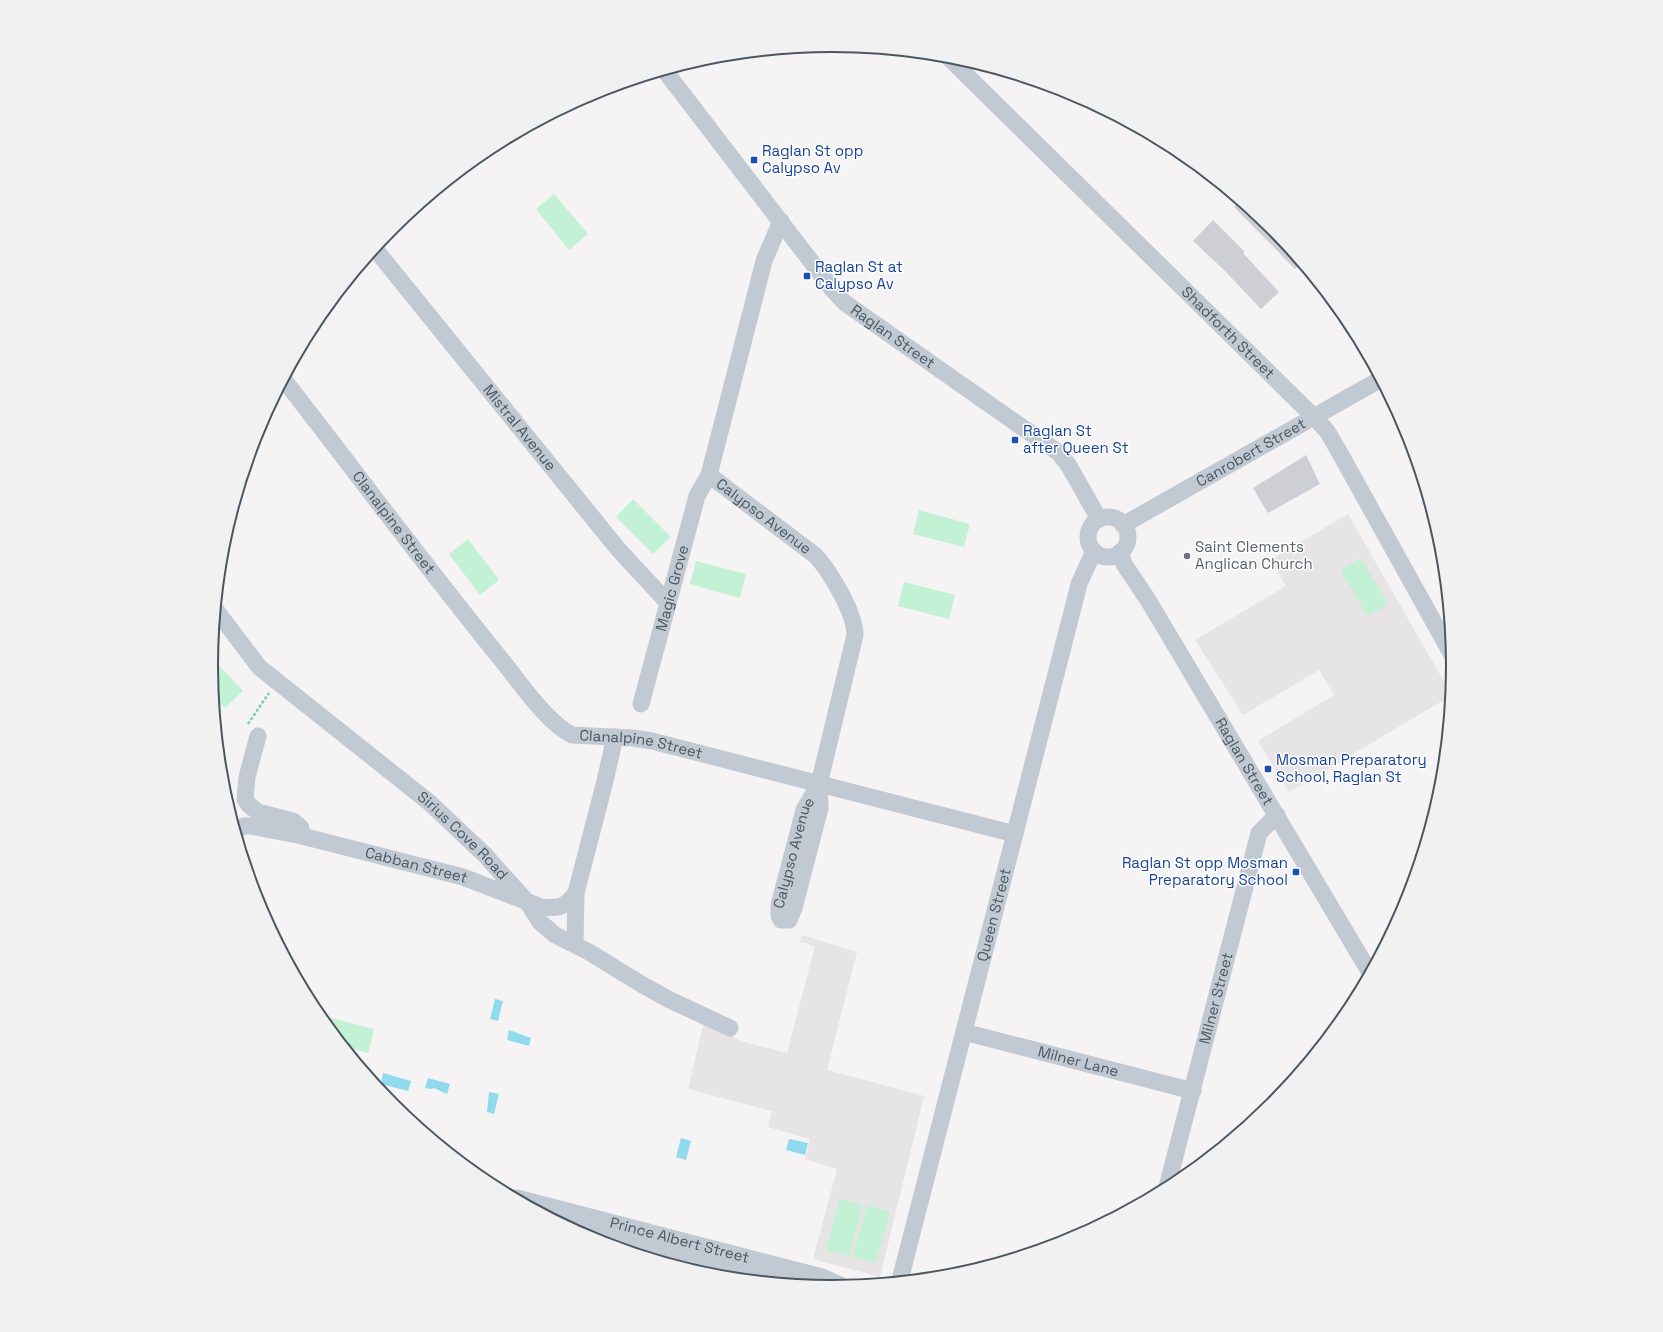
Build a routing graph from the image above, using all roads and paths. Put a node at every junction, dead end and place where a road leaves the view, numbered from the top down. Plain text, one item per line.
1 (958, 66) edge
2 (668, 75) edge
3 (781, 221) junction
4 (378, 253) edge
5 (1375, 382) edge
6 (287, 383) edge
7 (1314, 417) junction
8 (708, 475) junction
9 (1099, 519) junction
10 (1123, 525) junction
11 (1094, 551) junction
12 (1120, 552) junction
13 (668, 603) junction
14 (220, 615) edge
15 (1445, 642) edge
16 (277, 681) junction
17 (641, 704) dead end
18 (251, 733) joint
19 (615, 737) junction
20 (819, 784) junction
21 (1277, 815) junction
22 (239, 828) edge
23 (1015, 834) junction
24 (302, 836) junction
25 (576, 893) junction
26 (528, 902) junction
27 (575, 944) junction
28 (1366, 967) edge
29 (730, 1028) dead end
30 (964, 1032) junction
31 (1194, 1091) junction
32 (1169, 1179) edge
33 (531, 1202) edge
34 (608, 1237) edge
35 (718, 1269) edge
36 (901, 1276) edge
37 (828, 1280) edge

1 - 7 street, Shadforth Street
2 - 3 street, Raglan Street
3 - 8 street, Calypso Avenue
3 - 9 street, Raglan Street
4 - 13 street, Mistral Avenue
5 - 7 street, Canrobert Street
6 - 19 street, Clanalpine Street
7 - 10 street, Canrobert Street
7 - 15 street, Shadforth Street
8 - 13 street, Magic Grove
8 - 20 street, Calypso Avenue
9 - 10 street
9 - 11 street
10 - 12 street
11 - 12 street
11 - 23 street, Queen Street
12 - 21 street, Raglan Street
13 - 17 street, Magic Grove
14 - 16 street, Sirius Cove Road
16 - 18 path
16 - 26 street, Sirius Cove Road
18 - 24 street
19 - 20 street, Clanalpine Street
19 - 25 street
20 - 20 street, Calypso Avenue
20 - 23 street, Clanalpine Street
21 - 28 street, Raglan Street
21 - 31 street, Milner Street
22 - 24 street, Cabban Street
23 - 30 street, Queen Street
24 - 26 street, Cabban Street
25 - 26 street
25 - 27 street
26 - 27 street, Sirius Cove Road
27 - 29 street, Sirius Cove Road
30 - 31 street, Milner Lane
30 - 36 street, Queen Street
31 - 32 street, Milner Street
33 - 37 street, Prince Albert Street
34 - 35 street, Prince Albert Street

